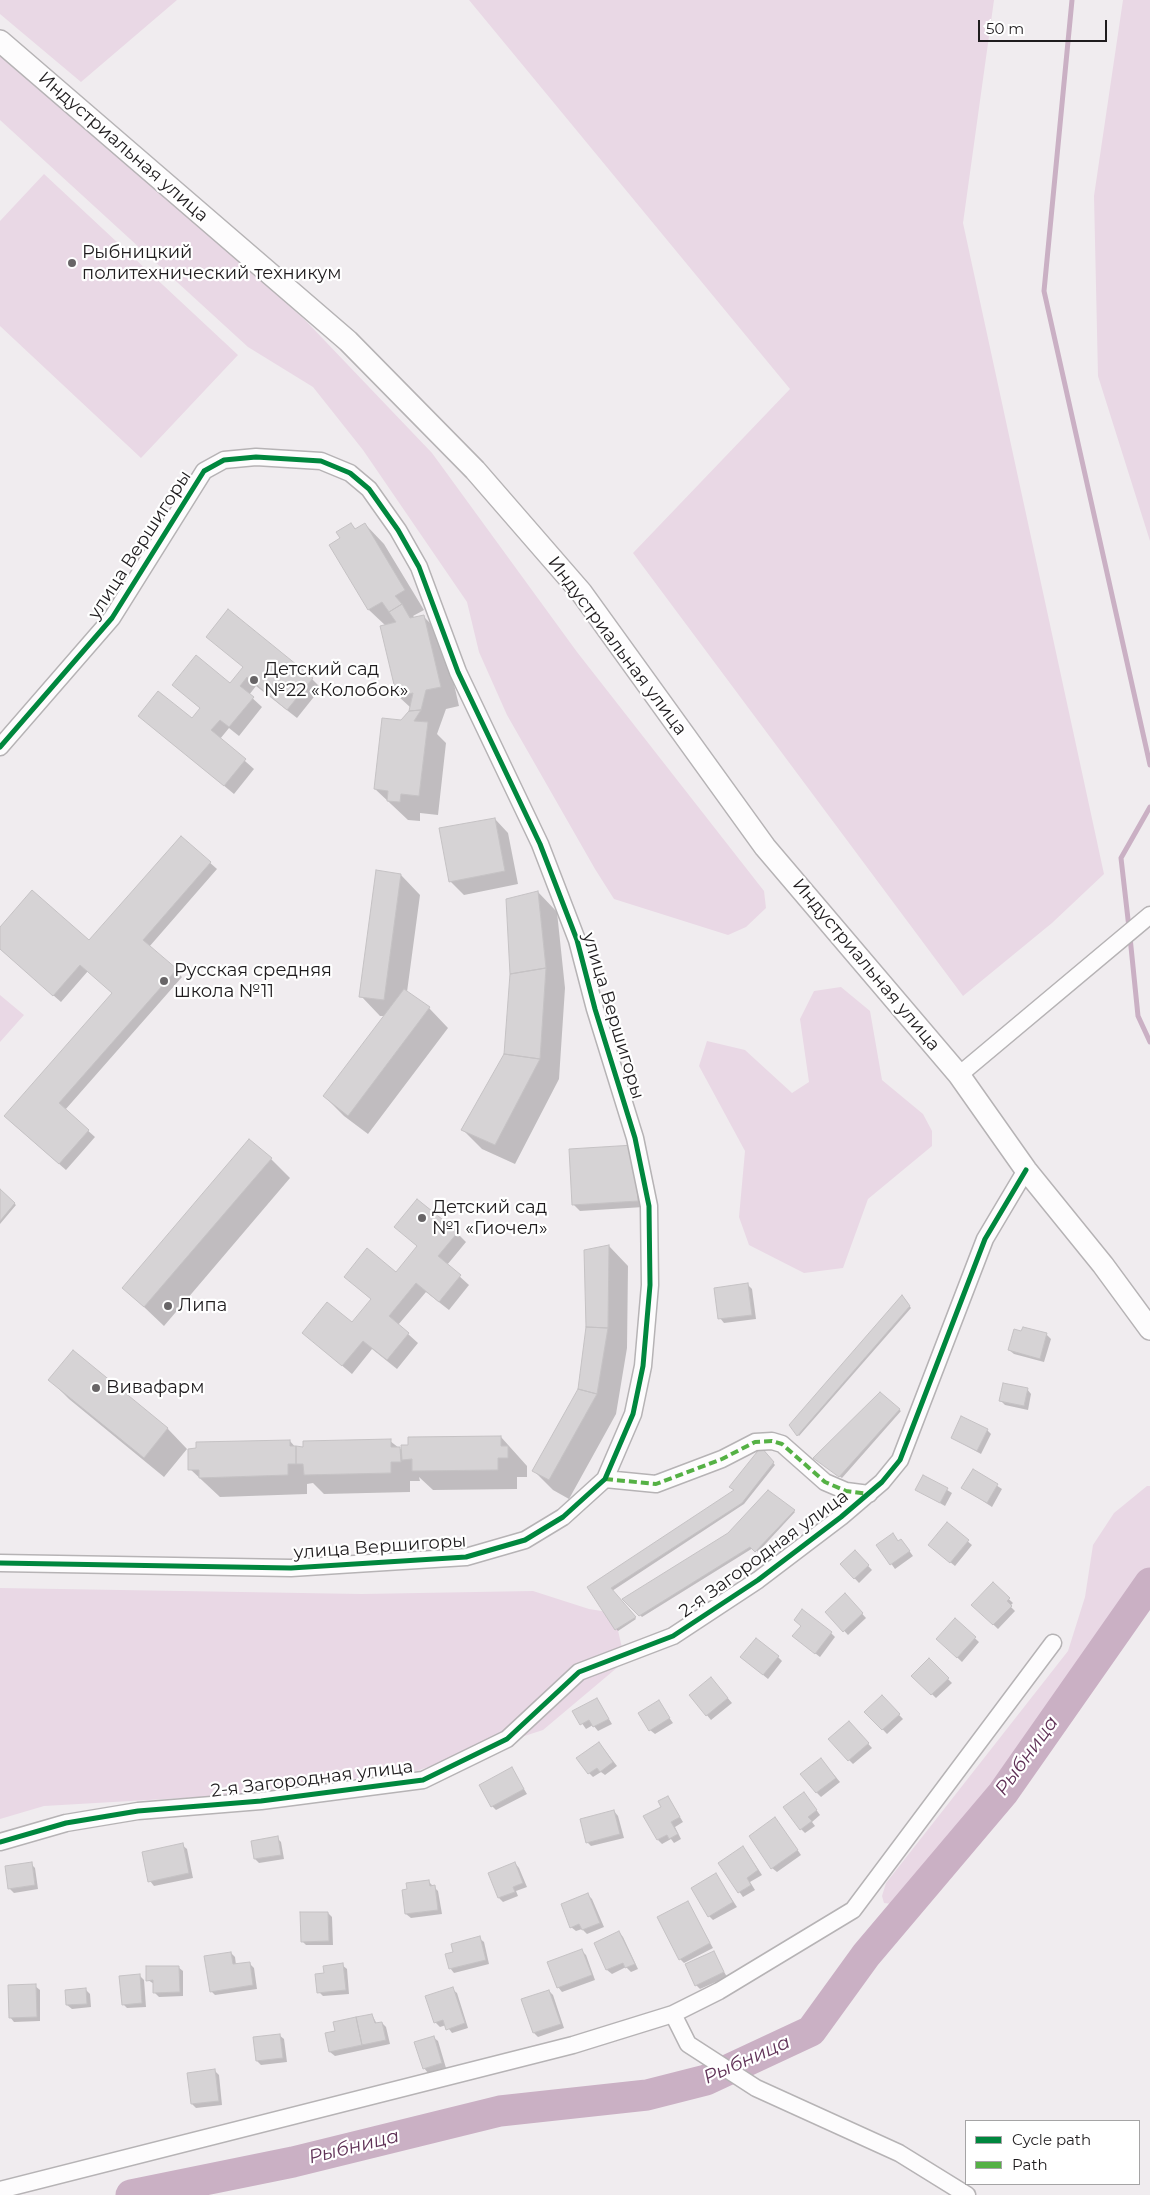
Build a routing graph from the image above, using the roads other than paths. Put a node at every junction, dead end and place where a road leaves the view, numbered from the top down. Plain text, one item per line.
1 (0, 41) edge
2 (0, 747) edge
3 (1144, 919) edge
4 (959, 1075) junction
5 (1026, 1170) junction
6 (1150, 1329) edge
7 (605, 1479) junction
8 (869, 1494) junction
9 (0, 1563) edge
10 (1053, 1643) dead end
11 (0, 1842) edge
12 (672, 2014) junction
13 (0, 2190) edge
14 (967, 2195) edge

1 - 4 main road, Индустриальная улица
2 - 7 street, улица Вершигоры
3 - 4 street
4 - 5 main road, Индустриальная улица
5 - 6 main road, Индустриальная улица
5 - 8 street, 2-я Загородная улица
7 - 8 street
7 - 9 street, улица Вершигоры
8 - 11 street, 2-я Загородная улица
10 - 12 street
12 - 13 street
12 - 14 street

